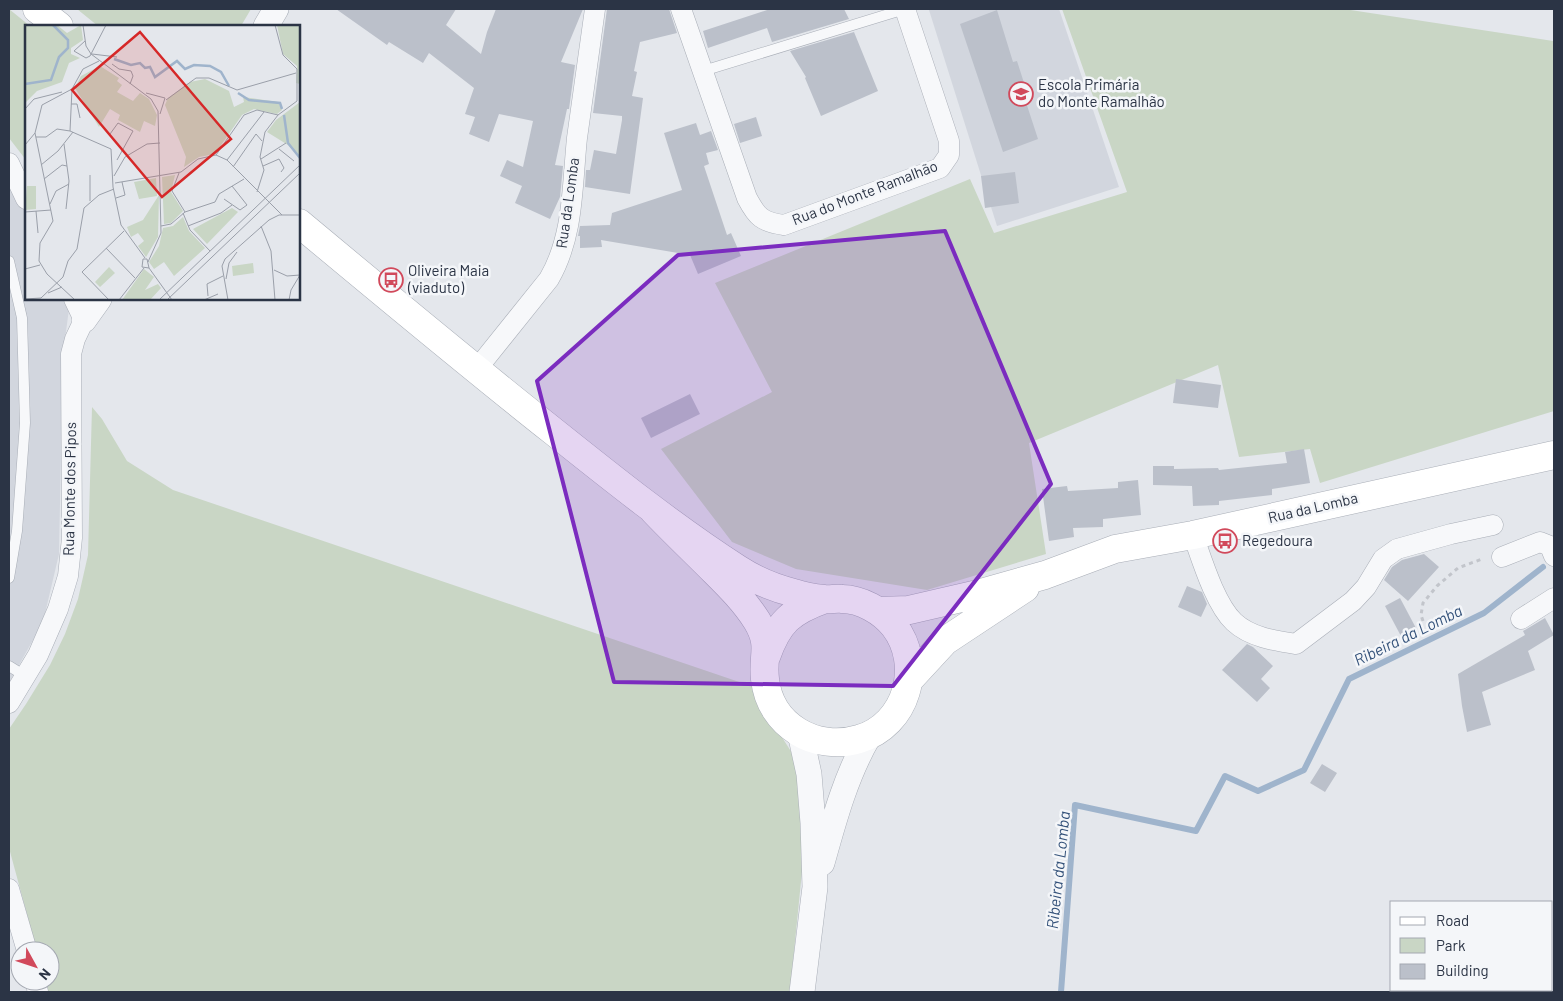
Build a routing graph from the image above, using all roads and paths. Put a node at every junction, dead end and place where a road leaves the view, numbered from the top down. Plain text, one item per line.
1 (37, 9) edge
2 (276, 9) edge
3 (595, 9) edge
4 (681, 9) edge
5 (905, 9) edge
6 (58, 25) edge
7 (267, 25) edge
8 (704, 71) junction
9 (9, 163) edge
10 (25, 197) edge
11 (300, 224) edge
12 (9, 261) edge
13 (98, 300) edge
14 (79, 310) edge
15 (476, 370) junction
16 (1554, 455) edge
17 (652, 510) junction
18 (1493, 526) dead end
19 (1192, 535) junction
20 (1554, 556) edge
21 (1502, 557) joint
22 (1045, 574) junction
23 (9, 578) edge
24 (1554, 598) edge
25 (825, 599) junction
26 (878, 611) junction
27 (1521, 619) dead end
28 (1423, 621) dead end
29 (766, 657) junction
30 (17, 671) edge
31 (909, 680) junction
32 (9, 703) edge
33 (800, 734) junction
34 (869, 736) junction
35 (815, 887) junction
36 (9, 889) edge
37 (23, 941) edge
38 (802, 992) edge

1 - 6 main road
2 - 7 street
3 - 15 street, Rua da Lomba
4 - 8 street, Rua do Monte Ramalhão
5 - 8 lane
5 - 8 street, Rua do Monte Ramalhão
9 - 10 street
11 - 15 main road
12 - 23 lane
13 - 14 street, Rua Monte dos Pipos
14 - 30 street, Rua Monte dos Pipos
15 - 17 main road
16 - 19 main road, Rua da Lomba
17 - 25 main road
17 - 29 main road
18 - 19 street
19 - 22 main road, Rua da Lomba
20 - 21 street
21 - 28 path
22 - 26 main road, Rua da Lomba
22 - 31 main road, Rua da Lomba
24 - 27 street
25 - 26 main road
25 - 29 main road
26 - 31 main road
29 - 33 main road
30 - 32 street, Rua Monte dos Pipos
31 - 34 main road
33 - 34 main road
33 - 35 street
34 - 35 street
35 - 38 street
36 - 37 street

